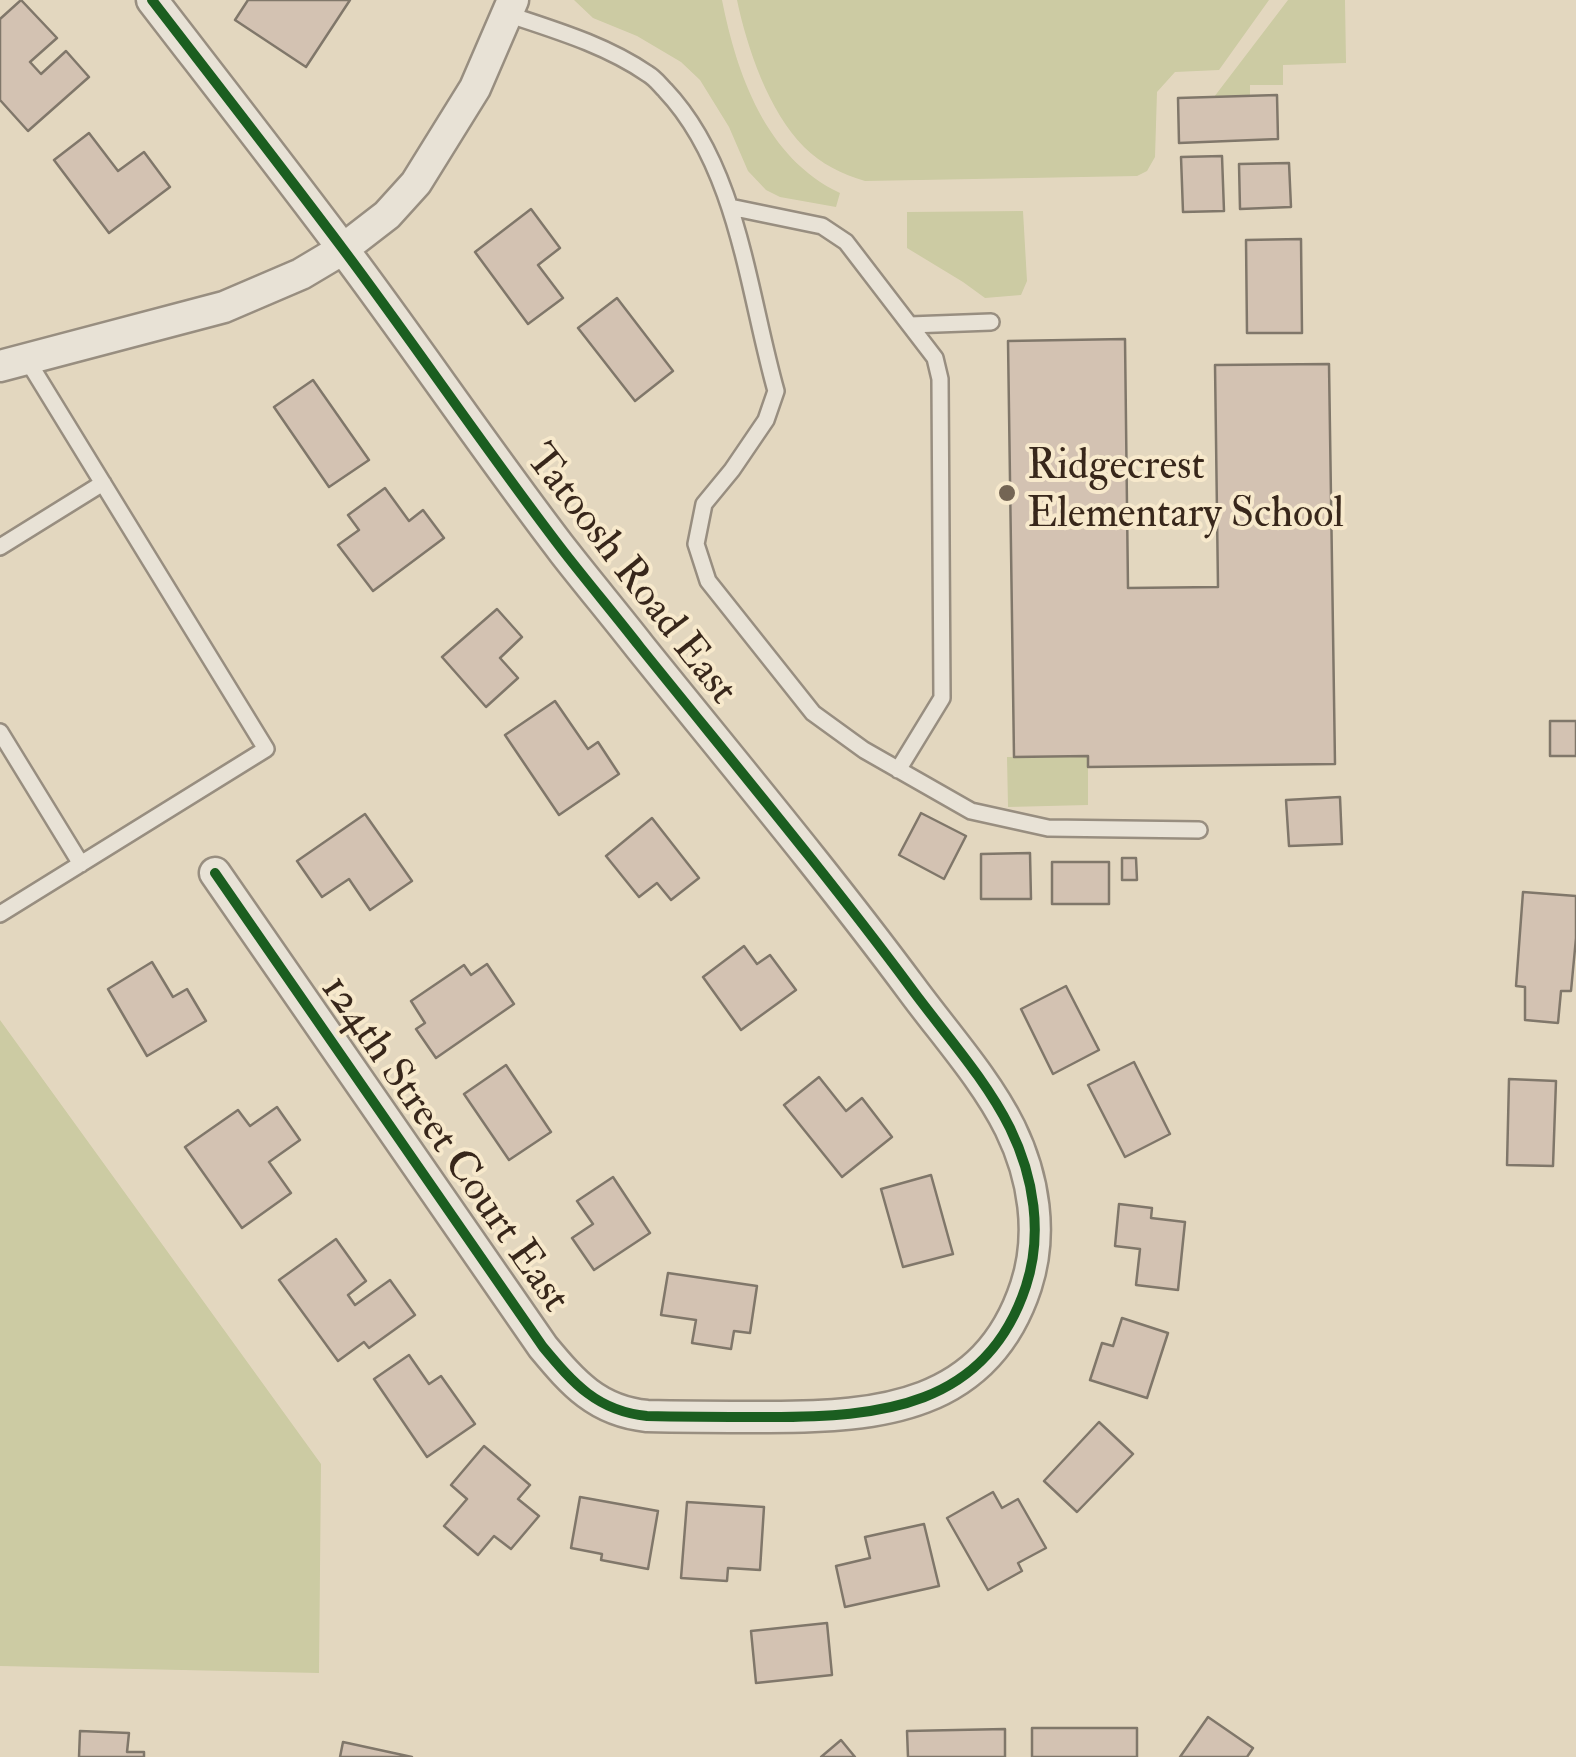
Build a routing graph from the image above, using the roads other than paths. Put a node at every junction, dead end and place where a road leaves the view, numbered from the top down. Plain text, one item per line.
1 (152, 0) edge
2 (510, 7) edge
3 (730, 207) junction
4 (343, 249) junction
5 (992, 322) dead end
6 (910, 325) junction
7 (13, 362) edge
8 (103, 483) junction
9 (0, 547) edge
10 (0, 732) edge
11 (898, 770) junction
12 (1200, 830) dead end
13 (81, 864) junction
14 (215, 873) dead end
15 (0, 914) edge
16 (647, 1416) joint

1 - 4 street, Tatoosh Road East
2 - 3 lane
2 - 4 street
3 - 6 lane
3 - 11 lane
4 - 7 street
4 - 16 street, Tatoosh Road East
5 - 6 lane
6 - 11 lane
7 - 8 lane
8 - 9 lane
8 - 13 lane
10 - 13 lane
11 - 12 lane
13 - 15 lane
14 - 16 street, 124th Street Court East

